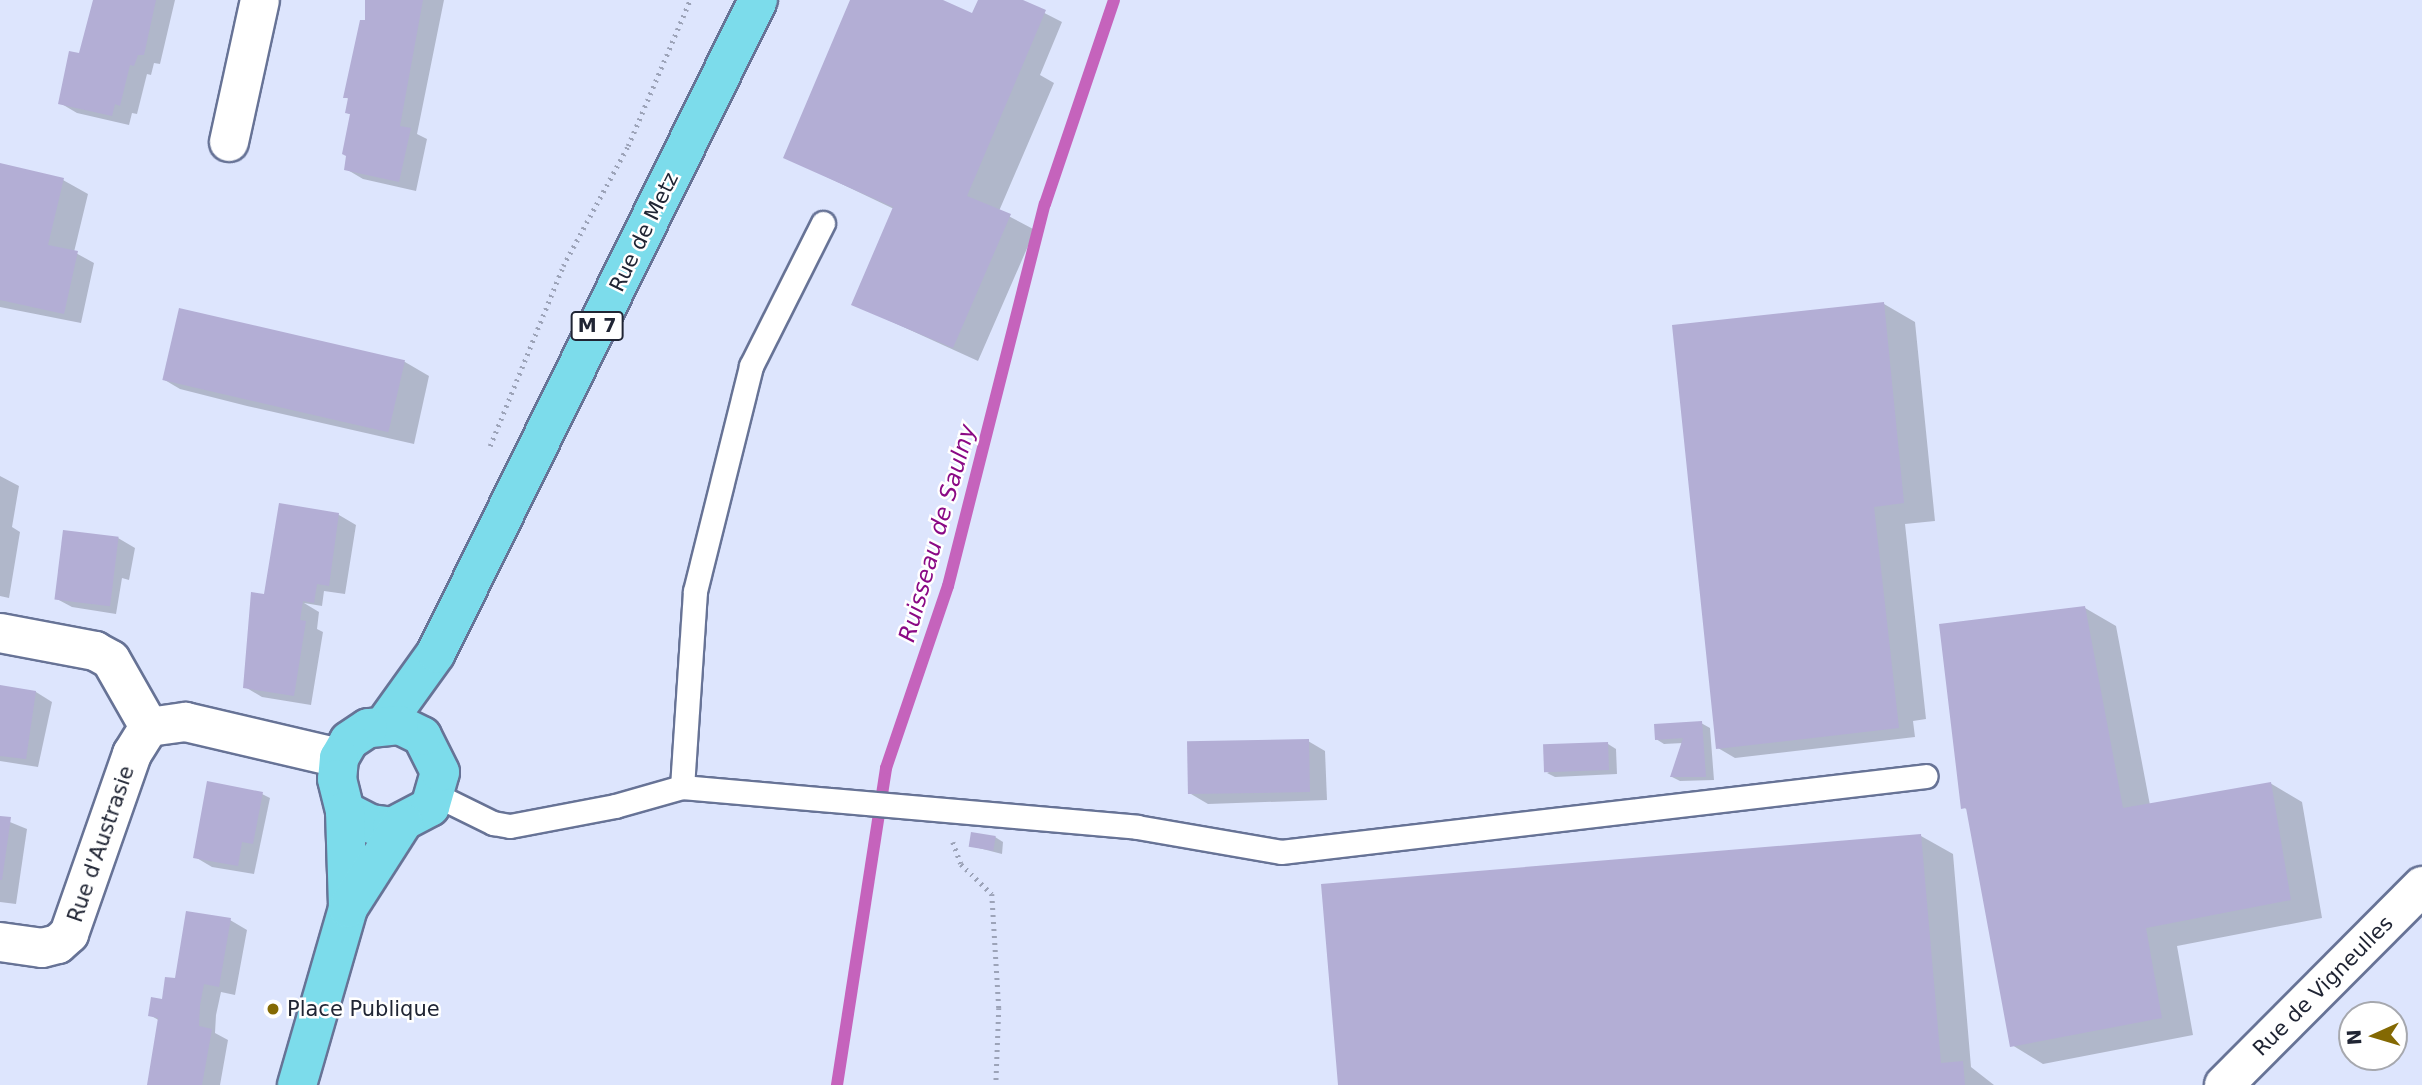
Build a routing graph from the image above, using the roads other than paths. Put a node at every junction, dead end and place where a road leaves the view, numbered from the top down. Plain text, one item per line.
1 (260, 0) edge
2 (758, 0) edge
3 (229, 142) dead end
4 (823, 223) dead end
5 (0, 634) edge
6 (436, 653) junction
7 (385, 724) junction
8 (149, 727) junction
9 (430, 751) junction
10 (339, 758) junction
11 (1926, 776) dead end
12 (681, 787) junction
13 (436, 795) junction
14 (345, 811) junction
15 (403, 822) junction
16 (2422, 886) edge
17 (348, 908) junction
18 (0, 942) edge
19 (297, 1085) edge
20 (2224, 1085) edge

1 - 3 street
2 - 6 main road, Rue de Metz / M 7
4 - 12 lane
5 - 8 street
6 - 7 main road, Rue de Metz / M 7
6 - 9 main road, Rue de Metz / M 7
7 - 9 main road
7 - 10 main road
8 - 10 street
8 - 18 street, Rue d'Austrasie
9 - 13 main road, Rue de Metz
10 - 14 main road
11 - 12 lane
12 - 13 lane
13 - 15 main road
14 - 15 main road
14 - 17 main road
15 - 17 main road
16 - 20 street, Rue de Vigneulles
17 - 19 main road

